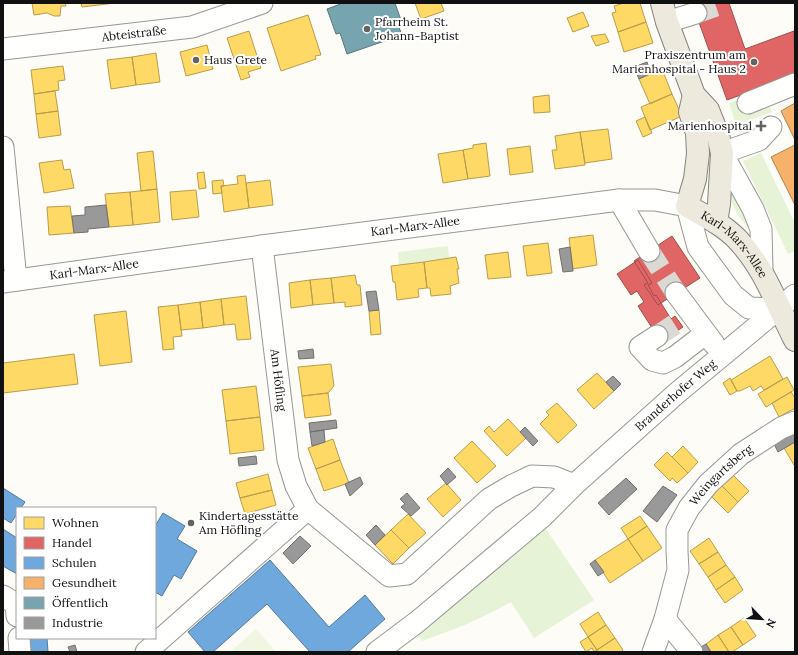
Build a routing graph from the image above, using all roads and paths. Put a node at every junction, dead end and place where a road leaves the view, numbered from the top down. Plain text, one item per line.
1 (262, 3) edge
2 (664, 13) edge
3 (696, 13) tunnel mouth
4 (3, 49) edge
5 (795, 84) edge
6 (694, 96) junction
7 (748, 102) dead end
8 (772, 127) dead end
9 (3, 147) edge
10 (722, 153) junction
11 (619, 200) junction
12 (687, 206) junction
13 (716, 222) junction
14 (262, 246) junction
15 (649, 252) tunnel mouth
16 (762, 271) junction
17 (9, 281) edge
18 (676, 293) tunnel mouth
19 (787, 302) edge
20 (705, 334) junction
21 (657, 336) tunnel mouth
22 (795, 340) edge
23 (723, 355) junction
24 (795, 422) edge
25 (574, 485) junction
26 (308, 509) junction
27 (3, 596) edge
28 (16, 604) edge
29 (665, 619) junction
30 (19, 639) edge
31 (20, 652) edge
32 (146, 652) edge
33 (378, 652) edge
34 (653, 652) edge
35 (692, 652) edge

1 - 4 street, Abteistraße
2 - 3 street
2 - 6 main road
5 - 7 street
6 - 10 main road
6 - 12 main road
8 - 10 street
9 - 17 street
10 - 13 main road
10 - 16 street
11 - 12 street, Karl-Marx-Allee
11 - 14 street, Karl-Marx-Allee
11 - 15 street
12 - 13 main road, Karl-Marx-Allee
12 - 19 street
13 - 16 main road, Karl-Marx-Allee
14 - 17 street, Karl-Marx-Allee
14 - 26 street, Am Höfling
16 - 19 main road, Karl-Marx-Allee
18 - 20 street
19 - 22 main road, Karl-Marx-Allee
19 - 23 street, Branderhofer Weg
20 - 21 street
20 - 23 street
23 - 25 street, Branderhofer Weg
24 - 29 street, Weingartsberg
25 - 26 street, Am Höfling
25 - 33 street, Branderhofer Weg
26 - 32 street
27 - 28 street
29 - 34 street, Weingartsberg
29 - 35 street
30 - 31 street

